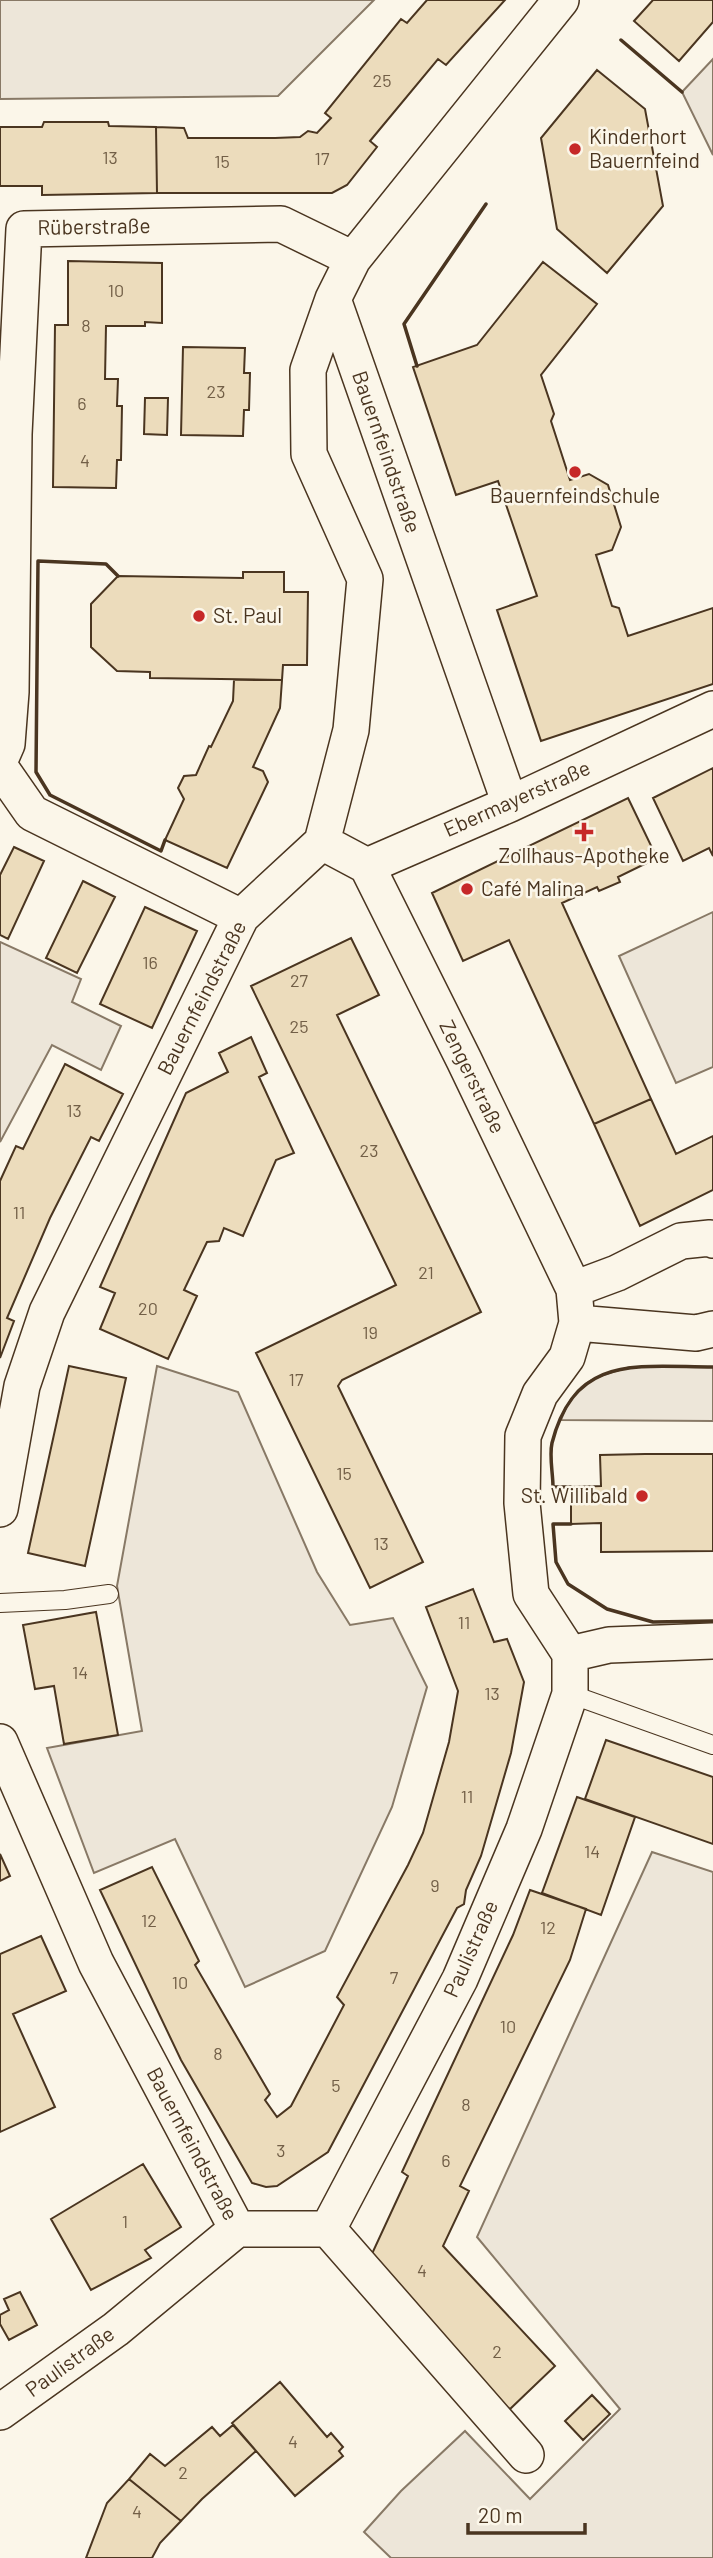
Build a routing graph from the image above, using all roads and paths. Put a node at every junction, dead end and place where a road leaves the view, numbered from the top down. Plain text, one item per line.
1 (561, 0) edge
2 (353, 259) junction
3 (333, 299) junction
4 (713, 709) edge
5 (0, 760) edge
6 (0, 767) edge
7 (510, 804) junction
8 (323, 842) junction
9 (367, 866) junction
10 (241, 917) junction
11 (713, 1240) edge
12 (573, 1289) junction
13 (577, 1323) junction
14 (713, 1329) edge
15 (0, 1509) edge
16 (109, 1594) dead end
17 (0, 1603) edge
18 (713, 1641) edge
19 (570, 1654) junction
20 (570, 1694) junction
21 (0, 1742) edge
22 (713, 1745) edge
23 (237, 2229) junction
24 (328, 2229) junction
25 (0, 2412) edge
26 (526, 2455) dead end

1 - 2 street
2 - 3 street
2 - 5 street, Rüberstraße
3 - 7 street, Bauernfeindstraße
3 - 8 street
4 - 7 street, Ebermayerstraße
6 - 10 street
7 - 9 street, Ebermayerstraße
8 - 9 street
8 - 10 street, Bauernfeindstraße
9 - 12 street, Zengerstraße
10 - 15 street, Bauernfeindstraße
11 - 12 street
12 - 13 street, Zengerstraße
13 - 14 street
13 - 19 street, Zengerstraße
16 - 17 lane
18 - 19 street
19 - 20 street, Paulistraße
20 - 22 lane
20 - 24 street, Paulistraße
21 - 23 street, Bauernfeindstraße
23 - 24 street, Bauernfeindstraße
23 - 25 street, Paulistraße
24 - 26 street

